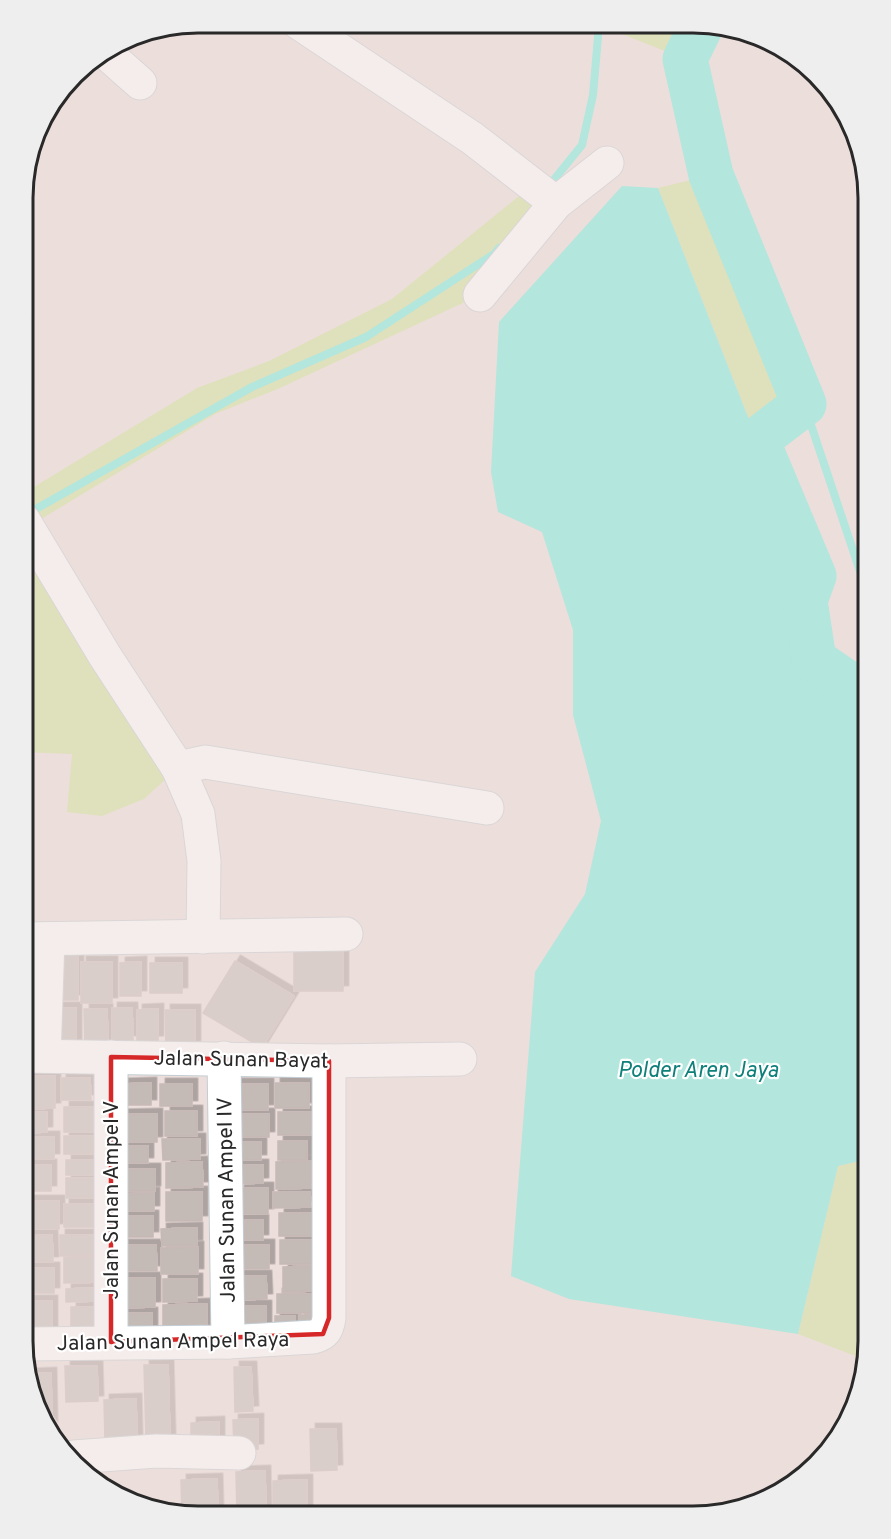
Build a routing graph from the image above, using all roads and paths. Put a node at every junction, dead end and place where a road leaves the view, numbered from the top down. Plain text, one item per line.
1 (314, 33) edge
2 (111, 58) edge
3 (140, 83) dead end
4 (607, 163) dead end
5 (552, 200) junction
6 (480, 295) dead end
7 (33, 536) edge
8 (178, 768) junction
9 (487, 808) dead end
10 (346, 934) dead end
11 (203, 937) junction
12 (36, 939) edge
13 (33, 1056) edge
14 (111, 1057) junction
15 (224, 1058) junction
16 (460, 1059) dead end
17 (329, 1061) junction
18 (111, 1342) junction
19 (228, 1342) junction
20 (33, 1344) edge
21 (239, 1454) dead end
22 (80, 1457) edge

1 - 5 street
2 - 3 street
4 - 5 street
5 - 6 street
7 - 8 street
8 - 9 street
8 - 11 street
10 - 11 street
11 - 12 street
12 - 13 street
13 - 14 street, Jalan Sunan Bayat
14 - 15 street, Jalan Sunan Bayat
14 - 18 street, Jalan Sunan Ampel V
15 - 17 street, Jalan Sunan Bayat
15 - 19 street, Jalan Sunan Ampel IV
16 - 17 street, Jalan Sunan Bayat
17 - 19 street, Jalan Sunan Ampel Raya
18 - 19 street, Jalan Sunan Ampel Raya
18 - 20 street, Jalan Sunan Ampel Raya
21 - 22 street

